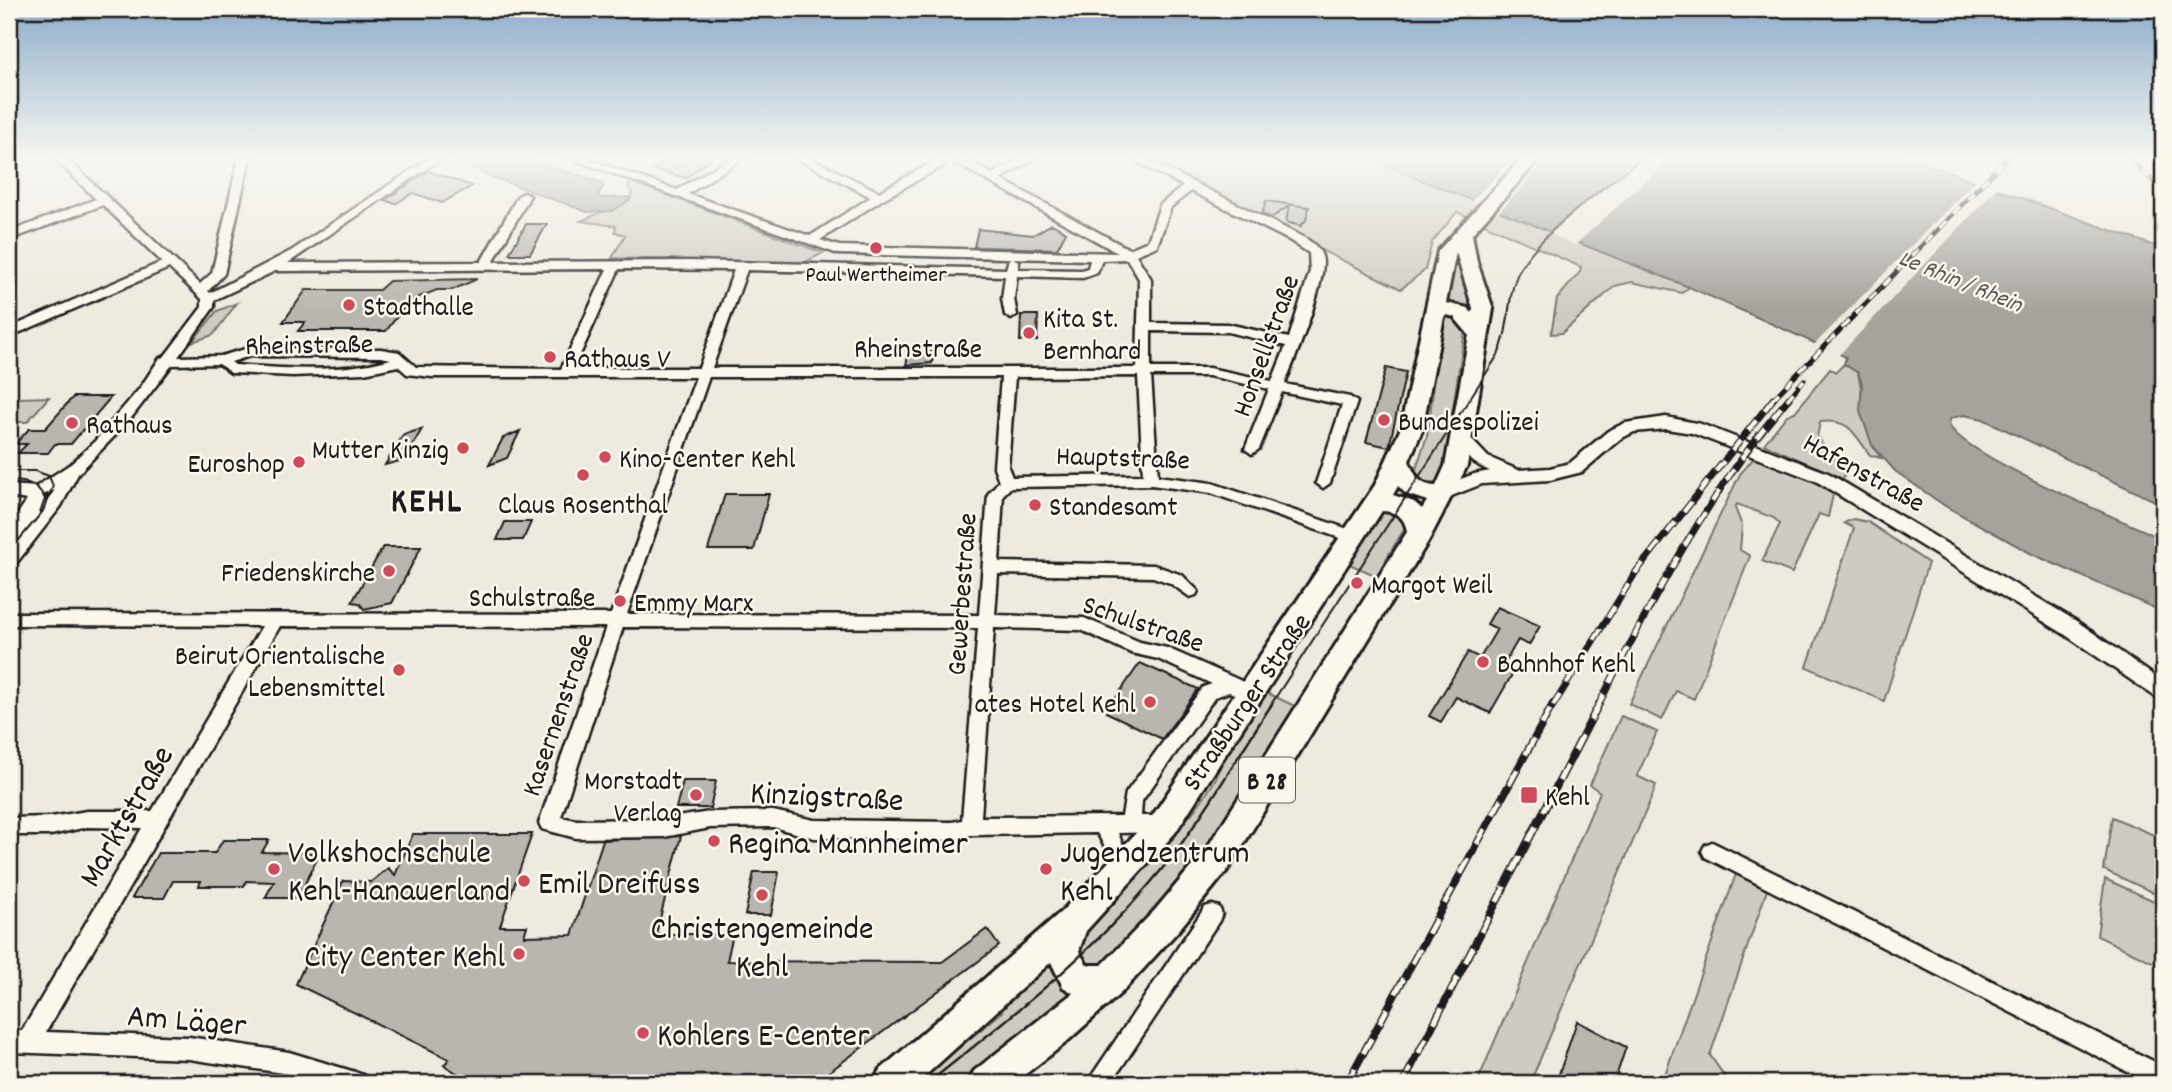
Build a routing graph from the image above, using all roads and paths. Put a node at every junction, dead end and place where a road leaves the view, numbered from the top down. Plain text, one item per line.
1 (84, 208) edge
2 (110, 208) edge
3 (233, 208) edge
4 (361, 208) edge
5 (517, 208) edge
6 (719, 208) edge
7 (862, 208) edge
8 (1044, 208) edge
9 (1165, 208) edge
10 (1234, 208) edge
11 (1486, 208) edge
12 (1463, 233) junction
13 (9, 236) edge
14 (812, 240) junction
15 (838, 250) junction
16 (1130, 255) junction
17 (1013, 256) junction
18 (1097, 258) junction
19 (169, 263) junction
20 (486, 264) junction
21 (615, 265) junction
22 (741, 266) junction
23 (272, 267) junction
24 (809, 268) junction
25 (1011, 272) junction
26 (204, 294) junction
27 (1435, 313) junction
28 (1011, 315) dead end
29 (1144, 327) junction
30 (9, 333) edge
31 (1479, 335) junction
32 (1292, 343) junction
33 (164, 361) junction
34 (705, 371) junction
35 (1144, 371) junction
36 (566, 372) junction
37 (1008, 372) junction
38 (1277, 386) junction
39 (1462, 440) junction
40 (1252, 449) dead end
41 (1399, 463) junction
42 (72, 473) junction
43 (1514, 474) junction
44 (1151, 480) junction
45 (1007, 482) junction
46 (1323, 483) dead end
47 (9, 492) edge
48 (1444, 493) junction
49 (33, 494) junction
50 (1376, 503) junction
51 (1420, 534) junction
52 (1354, 537) junction
53 (9, 540) edge
54 (9, 561) edge
55 (990, 568) junction
56 (1190, 591) dead end
57 (9, 619) edge
58 (274, 621) junction
59 (617, 622) junction
60 (985, 623) junction
61 (1240, 688) junction
62 (2163, 693) edge
63 (158, 820) junction
64 (549, 823) joint
65 (1164, 824) junction
66 (1101, 825) junction
67 (1130, 825) junction
68 (9, 826) edge
69 (971, 826) junction
70 (1712, 851) dead end
71 (1123, 871) junction
72 (1212, 914) dead end
73 (1074, 921) junction
74 (1111, 980) junction
75 (18, 1041) edge
76 (2163, 1078) edge
77 (355, 1083) edge
78 (891, 1083) edge
79 (986, 1083) edge
80 (1098, 1083) edge

1 - 13 street
2 - 19 street
3 - 26 street
4 - 23 street
5 - 20 street
6 - 14 street
7 - 14 street
8 - 16 street
9 - 16 street
10 - 32 street, Honsellstraße
11 - 12 main road, Straßburger Straße
12 - 27 main road, Straßburger Straße / B 28
12 - 31 main road, Straßburger Straße / B 28
14 - 15 street
15 - 17 street
15 - 24 street
16 - 18 street
16 - 29 street
17 - 18 street
17 - 25 street
18 - 25 street
19 - 26 street
19 - 30 street
20 - 21 street
20 - 23 street
21 - 22 street
21 - 36 street
22 - 24 street
22 - 34 street, Kasernenstraße
23 - 26 street
24 - 25 street
25 - 28 street
26 - 33 street
27 - 31 main road
27 - 41 main road, Straßburger Straße / B 28
29 - 32 street
29 - 35 street
31 - 39 main road, Straßburger Straße / B 28
32 - 38 street, Honsellstraße
33 - 36 street, Rheinstraße
33 - 42 street
34 - 36 street, Rheinstraße
34 - 37 street, Rheinstraße
34 - 59 street, Kasernenstraße
35 - 37 street, Rheinstraße
35 - 38 street, Rheinstraße
35 - 44 street
37 - 45 street, Gewerbestraße
38 - 40 street, Honsellstraße
38 - 46 street, Rheinstraße
39 - 43 street, Hafenstraße
39 - 48 main road, Straßburger Straße / B 28
41 - 48 main road
41 - 50 main road, Straßburger Straße / B 28
42 - 49 street
42 - 54 street
43 - 48 street, Hafenstraße
43 - 62 street, Hafenstraße
44 - 45 street, Hauptstraße
44 - 52 street, Hauptstraße
45 - 55 street, Gewerbestraße
47 - 49 street
48 - 51 main road, Straßburger Straße / B 28
49 - 53 street
50 - 51 main road
50 - 52 main road, Straßburger Straße / B 28
51 - 74 main road, Straßburger Straße / B 28
52 - 61 main road, Straßburger Straße / B 28
55 - 56 street, Schulstraße
55 - 60 street, Gewerbestraße
57 - 58 street, Schulstraße
58 - 59 street, Schulstraße
58 - 63 street, Marktstraße
59 - 60 street, Schulstraße
59 - 64 street, Kasernenstraße
60 - 61 street, Schulstraße
60 - 69 street, Gewerbestraße
61 - 65 main road, Straßburger Straße / B 28
61 - 67 street
63 - 68 street
63 - 75 street, Marktstraße
64 - 69 street, Kinzigstraße
65 - 67 street, Kinzigstraße
65 - 71 main road, Straßburger Straße / B 28
66 - 67 street, Kinzigstraße
66 - 69 street, Kinzigstraße
66 - 71 street
70 - 76 street
71 - 73 main road, Straßburger Straße / B 28
72 - 80 street
73 - 74 main road
73 - 78 main road, Straßburger Straße / B 28
74 - 79 main road, Straßburger Straße / B 28
75 - 77 street, Am Läger

